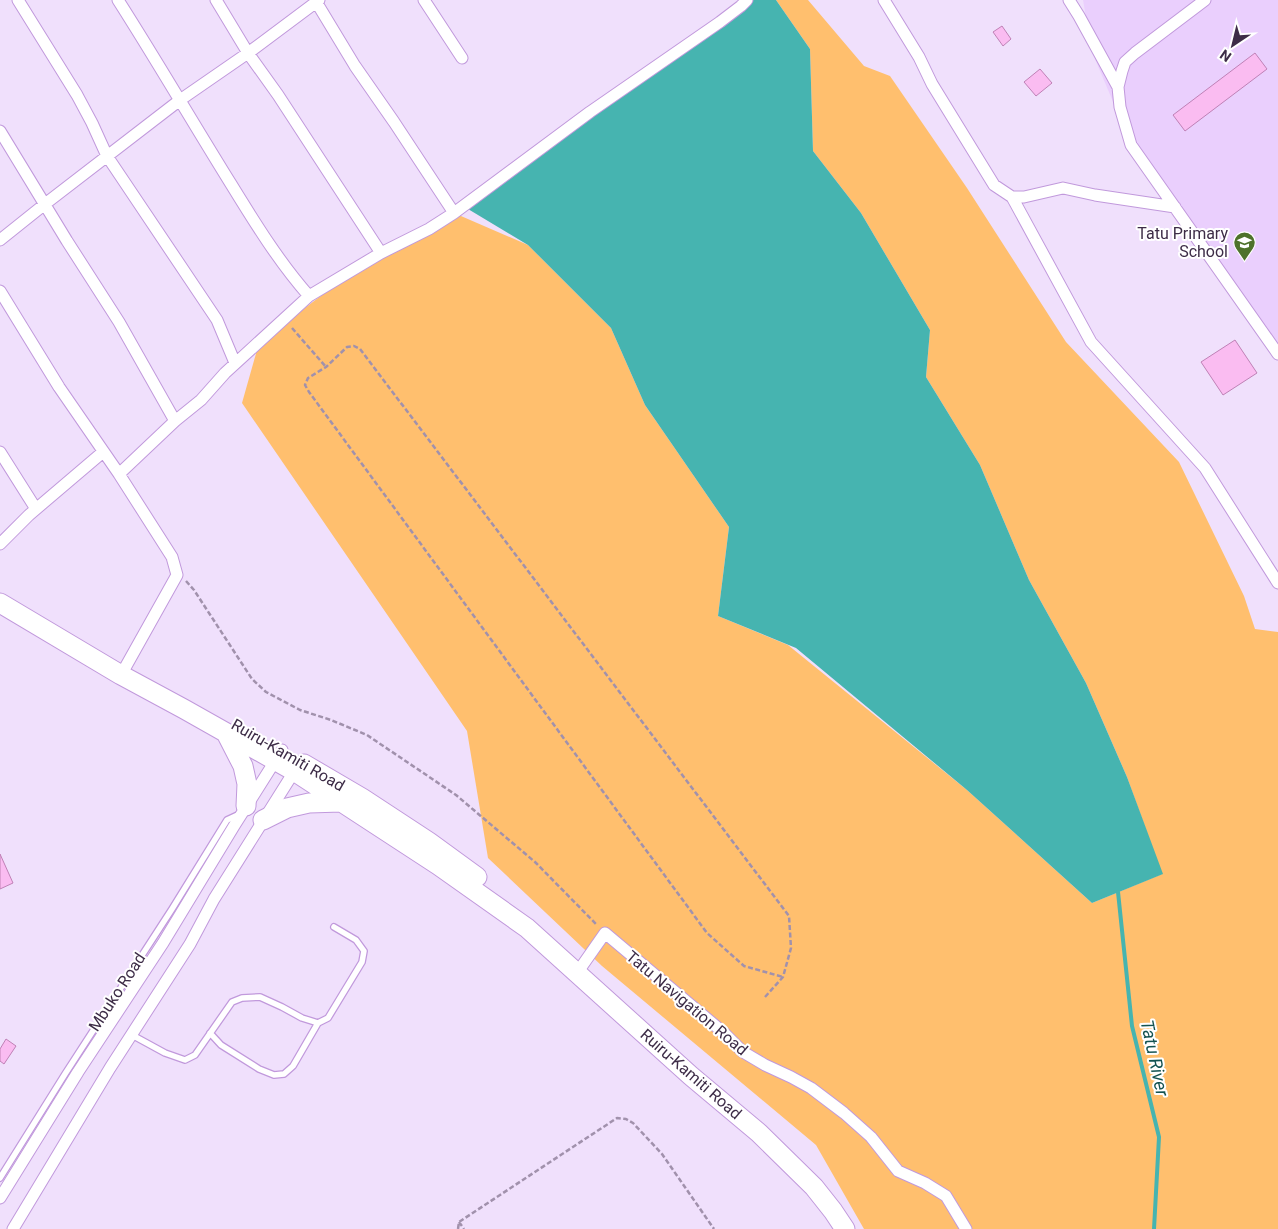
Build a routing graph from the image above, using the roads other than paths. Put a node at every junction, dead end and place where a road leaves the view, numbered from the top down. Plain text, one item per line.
1 (18, 0) edge
2 (118, 0) edge
3 (216, 0) edge
4 (424, 0) edge
5 (747, 0) edge
6 (884, 0) edge
7 (1069, 0) edge
8 (1205, 0) edge
9 (317, 1) edge
10 (248, 54) junction
11 (462, 58) dead end
12 (1118, 87) junction
13 (180, 100) junction
14 (0, 131) edge
15 (107, 156) junction
16 (1012, 197) junction
17 (44, 204) junction
18 (1174, 207) junction
19 (454, 213) junction
20 (0, 240) edge
21 (381, 253) junction
22 (0, 291) edge
23 (309, 296) junction
24 (1278, 354) edge
25 (236, 363) junction
26 (175, 421) junction
27 (0, 452) edge
28 (103, 452) junction
29 (120, 474) junction
30 (36, 509) junction
31 (2, 537) edge
32 (1278, 583) edge
33 (0, 603) edge
34 (124, 671) junction
35 (226, 733) junction
36 (278, 755) junction
37 (297, 766) junction
38 (341, 802) junction
39 (244, 810) junction
40 (263, 820) junction
41 (234, 826) junction
42 (252, 838) junction
43 (334, 927) dead end
44 (527, 928) junction
45 (577, 973) junction
46 (318, 1023) junction
47 (210, 1033) junction
48 (132, 1035) junction
49 (0, 1178) edge
50 (0, 1198) edge
51 (13, 1229) edge
52 (845, 1229) edge
53 (966, 1229) edge

1 - 15 street
2 - 13 street
3 - 10 street
4 - 11 street
5 - 19 street
6 - 16 street
7 - 12 street
8 - 12 street
9 - 10 street
9 - 19 street
10 - 13 street
10 - 21 street
12 - 18 street
13 - 15 street
13 - 23 street
14 - 17 street
15 - 17 street
15 - 25 street
16 - 18 street
16 - 32 street
17 - 20 street
17 - 26 street
18 - 24 street
19 - 21 street
21 - 23 street
22 - 28 street
23 - 25 street
25 - 26 street
26 - 29 street
27 - 30 street
28 - 29 street
28 - 30 street
29 - 34 street
30 - 31 street
33 - 34 main road, Ruiru-Kamiti Road
34 - 35 main road, Ruiru-Kamiti Road
34 - 36 main road, Ruiru-Kamiti Road
35 - 36 main road, Ruiru-Kamiti Road
35 - 39 main road
36 - 37 main road, Ruiru-Kamiti Road
36 - 39 street
37 - 38 main road, Ruiru-Kamiti Road
37 - 40 street
37 - 44 main road, Ruiru-Kamiti Road
38 - 40 main road
38 - 44 main road, Ruiru-Kamiti Road
39 - 41 street
39 - 49 lane, Mbuko Road
40 - 42 street
41 - 42 street
41 - 50 street
42 - 48 street
43 - 46 lane
44 - 45 main road, Ruiru-Kamiti Road
45 - 52 main road, Ruiru-Kamiti Road
45 - 53 street, Tatu Navigation Road
46 - 47 lane
46 - 47 lane
47 - 48 lane
48 - 51 street

